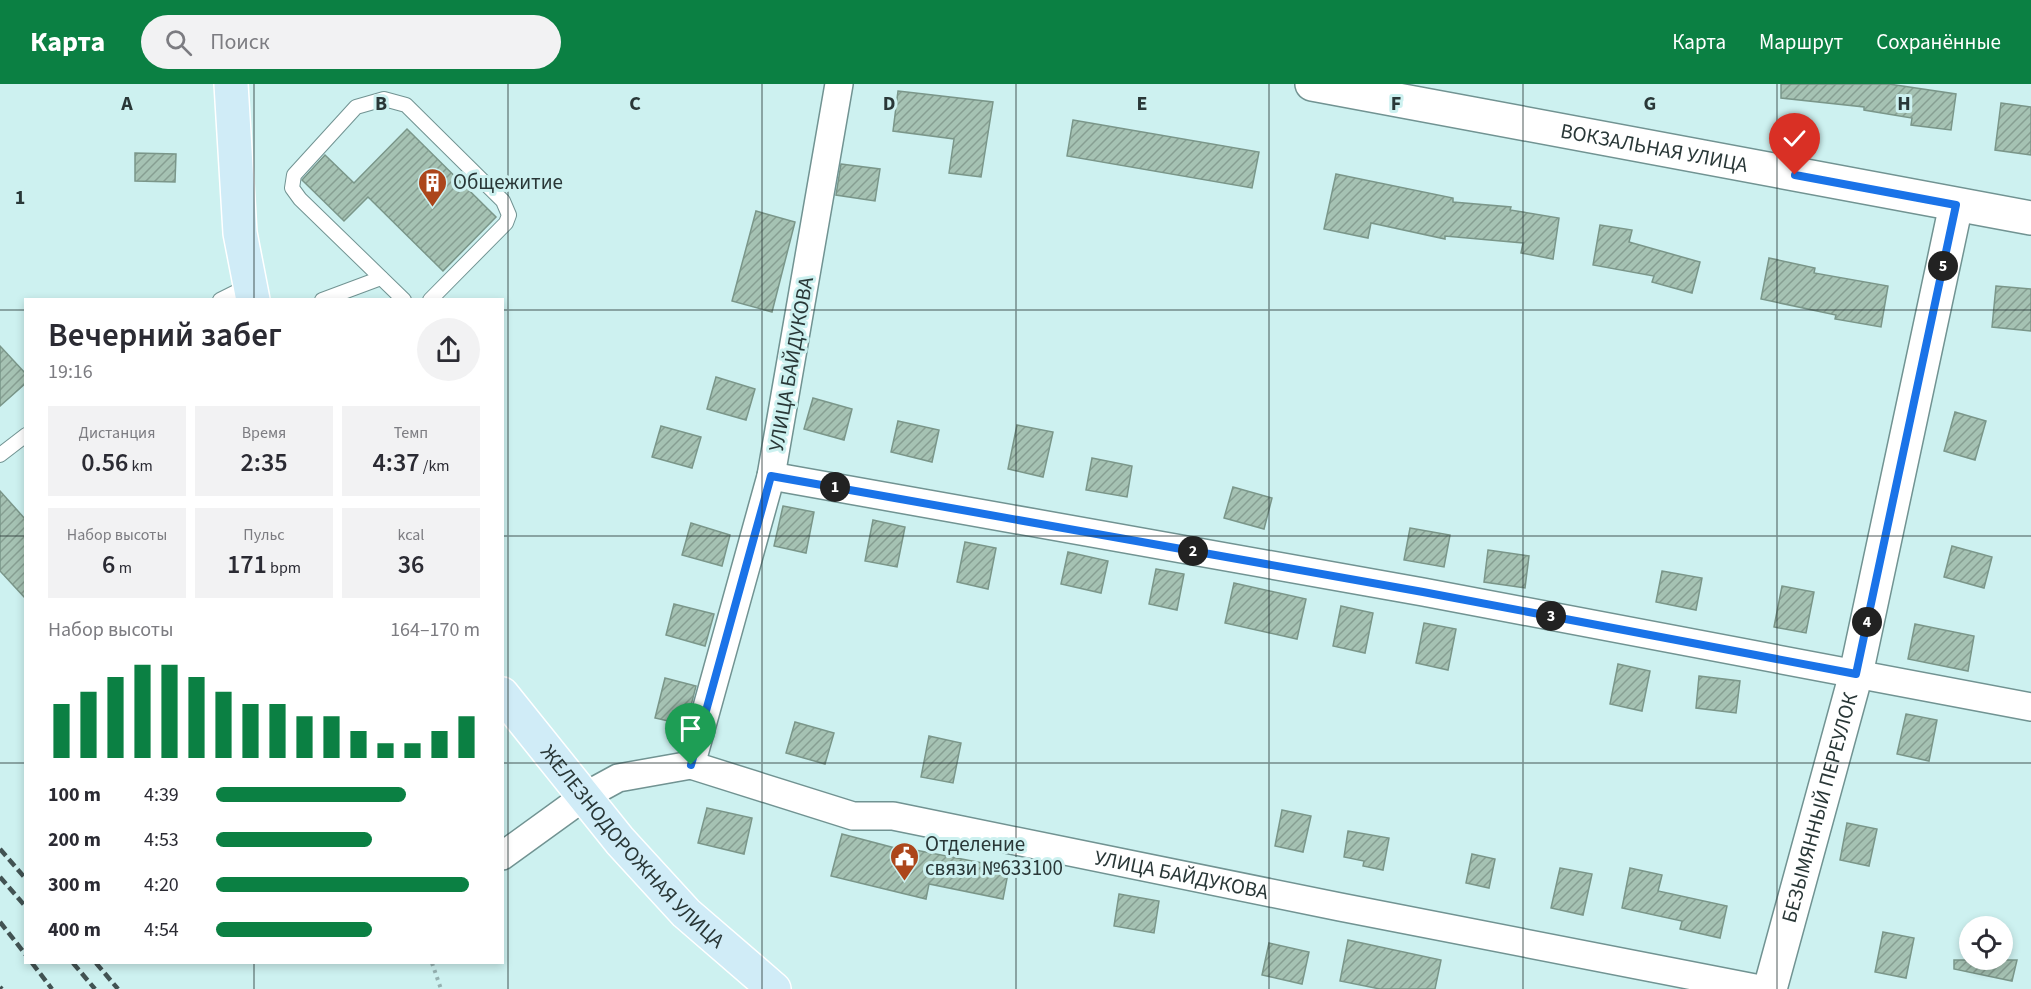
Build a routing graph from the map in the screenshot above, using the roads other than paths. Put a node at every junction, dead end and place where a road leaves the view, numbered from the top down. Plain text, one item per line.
1 (231, 84) edge
2 (839, 84) edge
3 (1312, 84) edge
4 (1956, 205) junction
5 (2031, 218) edge
6 (381, 278) junction
7 (251, 292) edge
8 (228, 298) edge
9 (327, 298) edge
10 (402, 298) edge
11 (432, 298) edge
12 (24, 437) edge
13 (0, 455) edge
14 (771, 476) junction
15 (1856, 674) junction
16 (504, 696) edge
17 (2031, 707) edge
18 (691, 765) junction
19 (585, 795) junction
20 (504, 855) edge
21 (774, 989) edge
22 (1760, 989) edge
23 (1770, 989) edge

1 - 7 main road
2 - 14 street, УЛИЦА БАЙДУКОВА
3 - 4 street, ВОКЗАЛЬНАЯ УЛИЦА
4 - 5 street, ВОКЗАЛЬНАЯ УЛИЦА
4 - 15 street, БЕЗЫМЯННЫЙ ПЕРЕУЛОК
6 - 9 lane
6 - 10 lane
6 - 11 lane
7 - 8 lane
12 - 13 lane
14 - 15 street
14 - 18 street, УЛИЦА БАЙДУКОВА
15 - 17 street
15 - 23 street, БЕЗЫМЯННЫЙ ПЕРЕУЛОК
16 - 19 main road, ЖЕЛЕЗНОДОРОЖНАЯ УЛИЦА
18 - 19 street
18 - 22 street, УЛИЦА БАЙДУКОВА
19 - 20 street
19 - 21 main road, ЖЕЛЕЗНОДОРОЖНАЯ УЛИЦА

